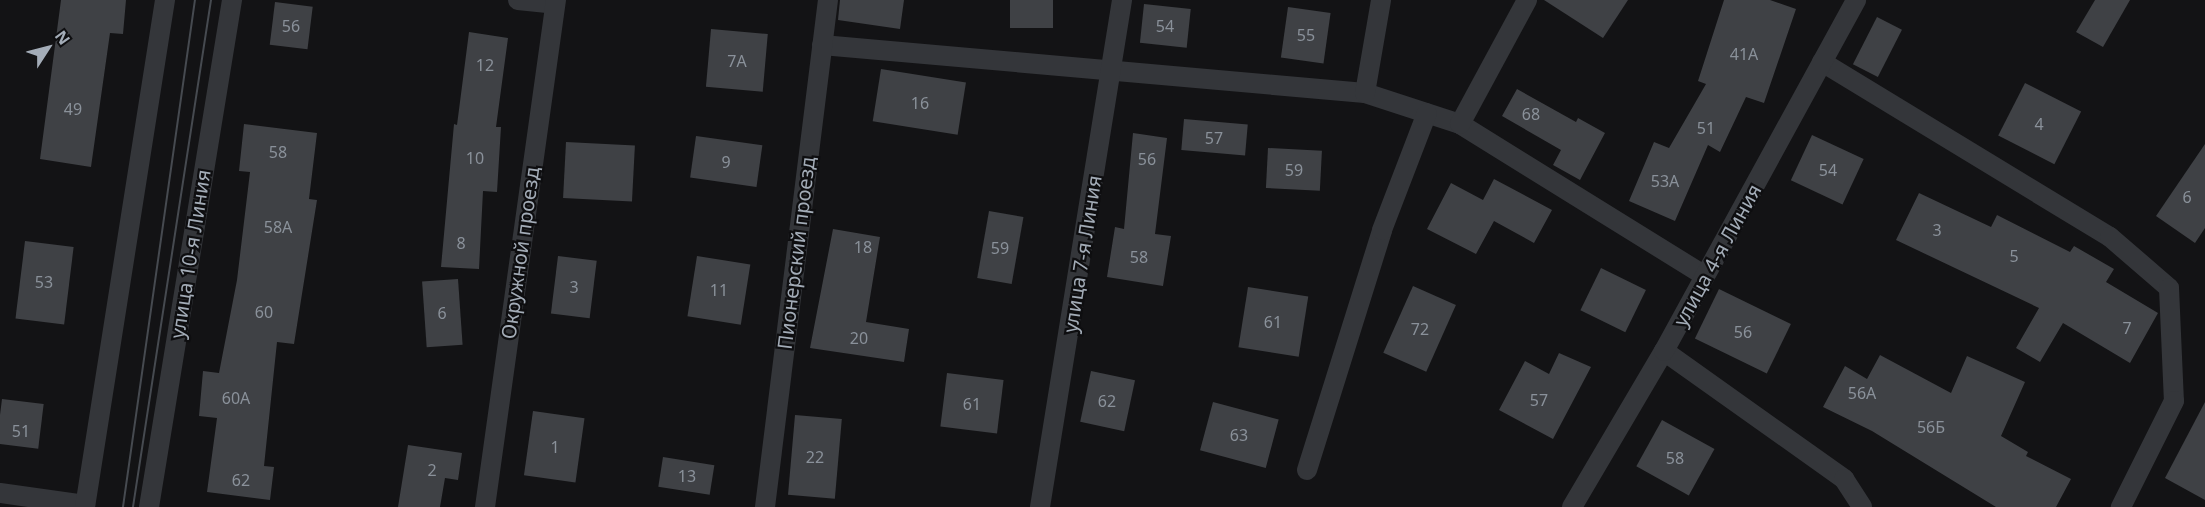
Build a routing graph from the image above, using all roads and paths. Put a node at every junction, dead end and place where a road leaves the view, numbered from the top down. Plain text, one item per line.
1 (165, 0) edge
2 (232, 0) edge
3 (518, 0) edge
4 (828, 0) edge
5 (1122, 0) edge
6 (1381, 0) edge
7 (1527, 0) edge
8 (1856, 0) edge
9 (555, 2) edge
10 (822, 45) junction
11 (1822, 62) junction
12 (1112, 73) junction
13 (1365, 93) junction
14 (1427, 113) junction
15 (1460, 124) junction
16 (1705, 276) junction
17 (1664, 351) junction
18 (1307, 470) dead end
19 (0, 494) edge
20 (85, 506) edge
21 (149, 507) edge
22 (485, 507) edge
23 (765, 507) edge
24 (1040, 507) edge
25 (1572, 507) edge
26 (1862, 507) edge
27 (2121, 507) edge

1 - 20 lane
2 - 21 lane, улица 10-я Линия
3 - 9 lane
4 - 10 lane, Пионерский проезд
5 - 12 lane, улица 7-я Линия
6 - 13 lane
7 - 15 lane
8 - 11 lane, улица 4-я Линия
9 - 22 lane, Окружной проезд
10 - 12 lane
10 - 23 lane, Пионерский проезд
11 - 16 lane, улица 4-я Линия
11 - 27 lane
12 - 13 lane
12 - 24 lane, улица 7-я Линия
13 - 14 lane
14 - 15 lane
14 - 18 lane
15 - 16 lane
16 - 17 lane, улица 4-я Линия
17 - 25 lane, улица 4-я Линия
17 - 26 lane
19 - 20 lane

